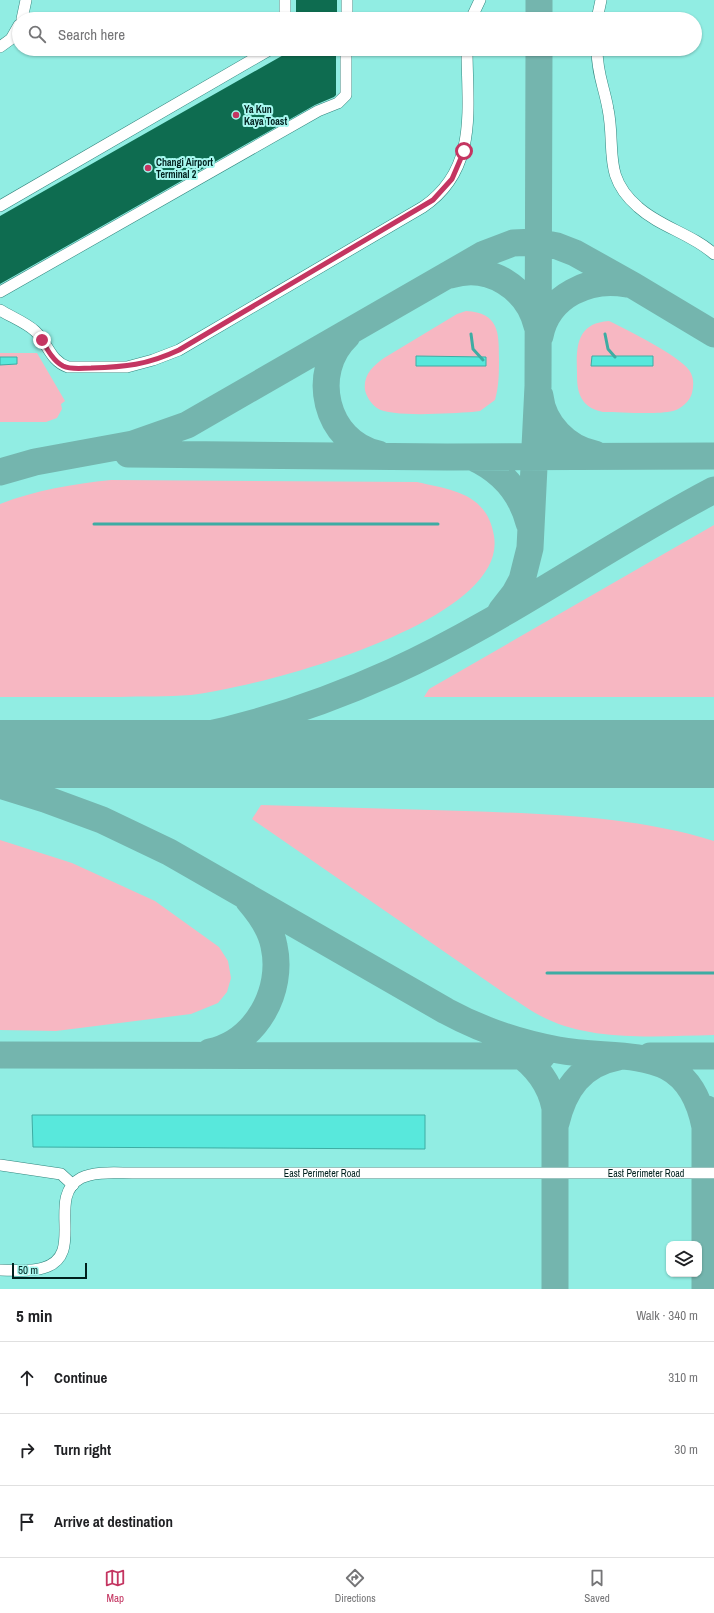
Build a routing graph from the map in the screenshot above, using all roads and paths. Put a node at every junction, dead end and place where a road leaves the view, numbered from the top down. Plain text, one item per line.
1 (26, 0) edge
2 (285, 0) edge
3 (347, 0) edge
4 (480, 0) edge
5 (601, 0) edge
6 (23, 12) edge
7 (286, 12) edge
8 (347, 12) edge
9 (474, 12) edge
10 (598, 12) edge
11 (12, 37) edge
12 (0, 47) edge
13 (259, 56) edge
14 (346, 56) edge
15 (467, 56) edge
16 (598, 56) edge
17 (0, 206) edge
18 (714, 254) edge
19 (0, 292) edge
20 (0, 310) edge
21 (0, 1165) edge
22 (714, 1173) edge
23 (72, 1185) junction
24 (0, 1270) edge

1 - 6 lane
2 - 7 lane
3 - 8 lane
4 - 9 lane
5 - 10 lane
11 - 12 lane
13 - 17 lane
14 - 19 lane
15 - 20 lane
16 - 18 lane
21 - 23 lane
22 - 23 lane, East Perimeter Road
23 - 24 lane

